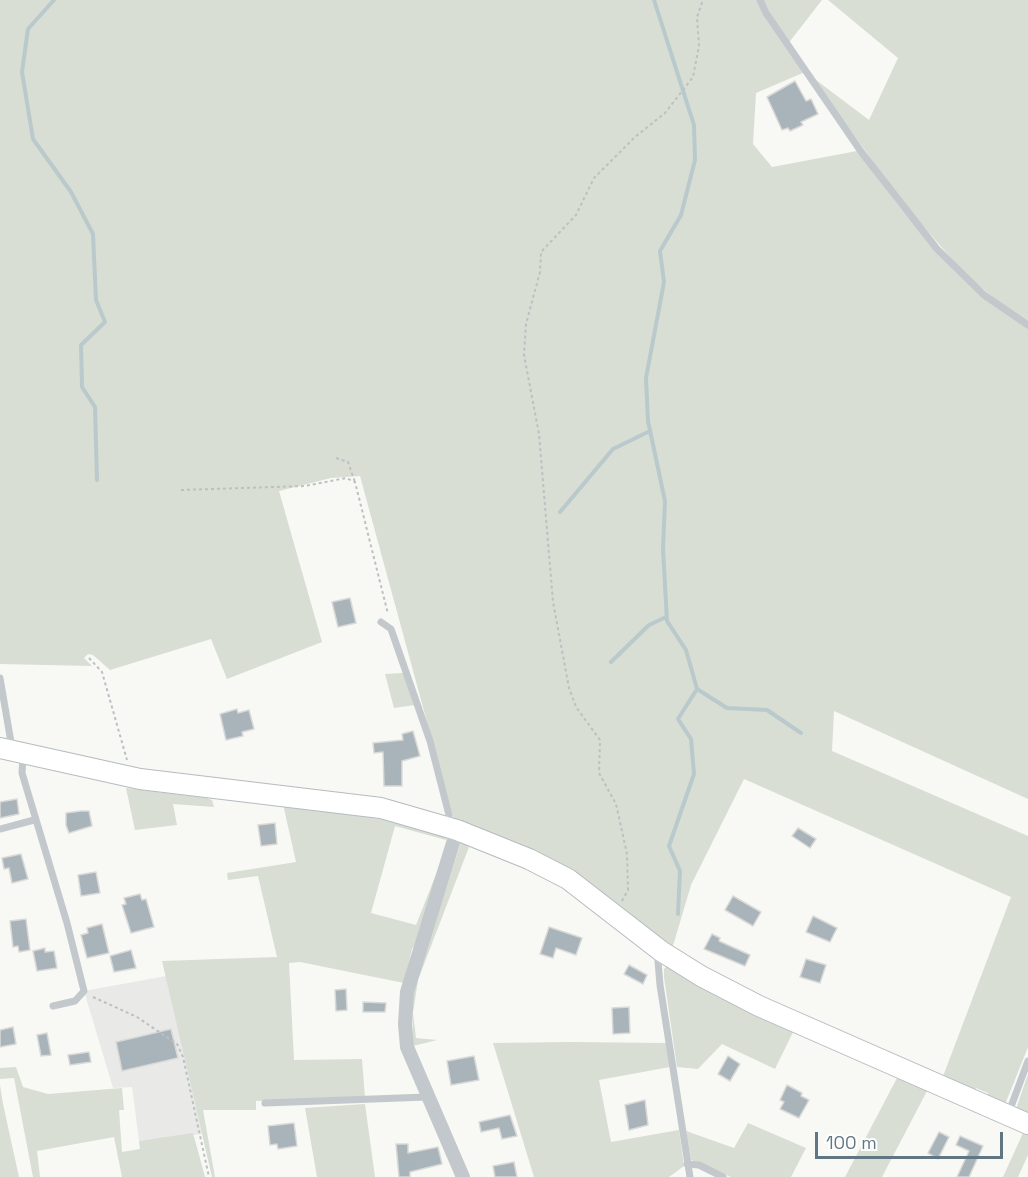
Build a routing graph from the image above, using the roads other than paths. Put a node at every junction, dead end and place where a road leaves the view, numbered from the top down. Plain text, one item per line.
1 (760, 0) edge
2 (1028, 325) edge
3 (381, 622) dead end
4 (0, 678) edge
5 (12, 751) edge
6 (34, 820) junction
7 (0, 828) edge
8 (452, 828) junction
9 (661, 951) junction
10 (53, 1006) dead end
11 (1028, 1061) edge
12 (427, 1097) junction
13 (265, 1103) dead end
14 (1008, 1115) junction
15 (1028, 1124) edge
16 (687, 1164) junction
17 (463, 1177) edge
18 (690, 1177) edge
19 (723, 1177) edge

1 - 2 lane
3 - 8 lane
4 - 5 lane
5 - 6 lane
5 - 8 street
6 - 7 lane
6 - 10 lane
8 - 9 street
8 - 12 street
9 - 14 street
9 - 16 lane
11 - 14 lane
12 - 13 lane
12 - 17 street
14 - 15 street
16 - 18 lane
16 - 19 lane

